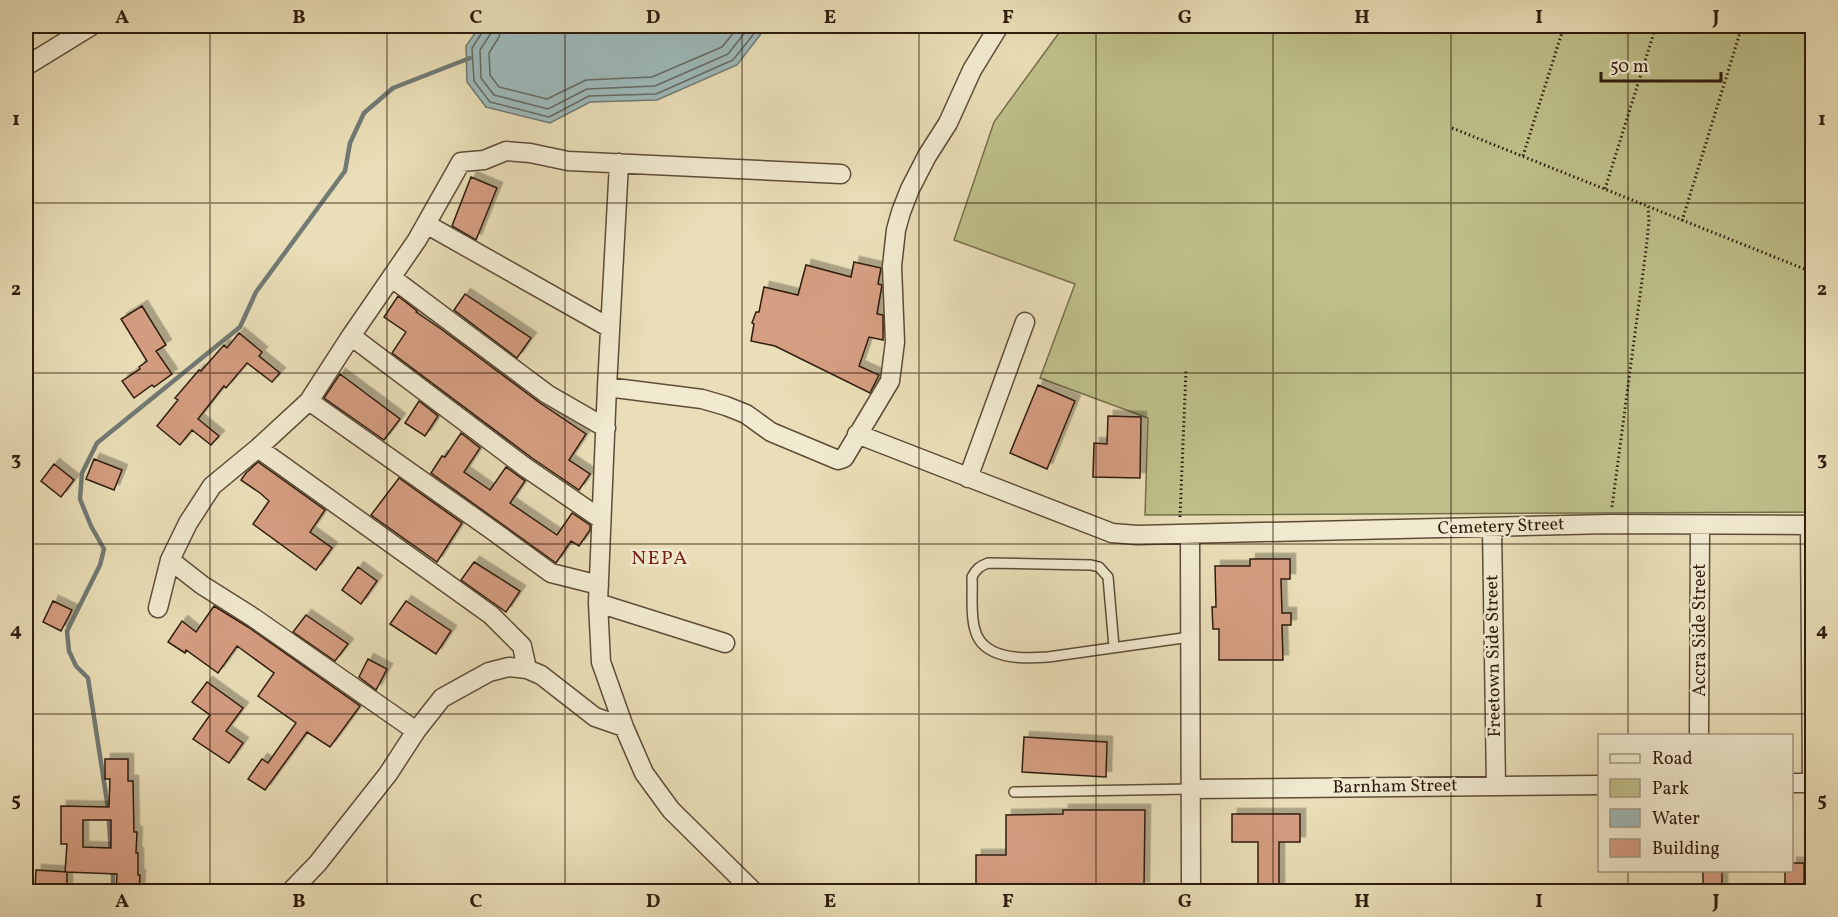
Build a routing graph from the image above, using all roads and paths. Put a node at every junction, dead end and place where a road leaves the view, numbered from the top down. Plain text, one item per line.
1 (91, 26) edge
2 (999, 26) edge
3 (1564, 26) edge
4 (1656, 26) edge
5 (1742, 26) edge
6 (26, 66) edge
7 (1452, 128) dead end
8 (1523, 156) junction
9 (619, 163) junction
10 (841, 174) dead end
11 (1605, 189) junction
12 (1648, 207) junction
13 (1682, 220) junction
14 (426, 224) junction
15 (1812, 273) edge
16 (392, 278) junction
17 (1025, 322) dead end
18 (610, 328) junction
19 (351, 336) junction
20 (1186, 370) dead end
21 (607, 387) junction
22 (309, 401) junction
23 (606, 428) junction
24 (857, 434) junction
25 (258, 448) junction
26 (968, 478) junction
27 (601, 519) junction
28 (1610, 524) junction
29 (1700, 525) junction
30 (1811, 525) edge
31 (1492, 527) junction
32 (1185, 534) junction
33 (170, 560) junction
34 (598, 594) junction
35 (158, 608) dead end
36 (1190, 637) junction
37 (725, 643) dead end
38 (1114, 647) junction
39 (527, 669) junction
40 (624, 727) junction
41 (416, 731) junction
42 (1699, 734) edge
43 (1793, 783) edge
44 (1812, 783) edge
45 (1598, 785) edge
46 (1496, 786) junction
47 (1190, 789) junction
48 (1014, 792) dead end
49 (290, 891) edge
50 (754, 891) edge
51 (1191, 891) edge

1 - 6 street
2 - 24 street
3 - 8 path
4 - 11 path
5 - 13 path
7 - 8 path
8 - 11 path
9 - 10 street
9 - 14 street
9 - 18 street
11 - 12 path
12 - 13 path
12 - 28 path
13 - 15 path
14 - 16 street
14 - 18 street
16 - 19 street
16 - 23 street
17 - 26 street
18 - 21 street
19 - 22 street
19 - 27 street
20 - 32 path
21 - 23 street
21 - 24 street
22 - 25 street
22 - 34 street
23 - 27 street
24 - 26 street, Cemetery Street
25 - 33 street
25 - 39 street
26 - 32 street, Cemetery Street
27 - 34 street
28 - 29 street, Cemetery Street
28 - 31 street, Cemetery Street
29 - 30 street, Cemetery Street
29 - 42 street, Accra Side Street
30 - 44 street
31 - 32 street, Cemetery Street
31 - 46 street, Freetown Side Street
32 - 36 street
33 - 35 street
33 - 41 street
34 - 37 street
34 - 40 street
36 - 38 lane
36 - 47 street
38 - 38 lane
39 - 40 street
39 - 41 street
40 - 50 street
41 - 49 street
43 - 44 street
45 - 46 street, Barnham Street
46 - 47 street, Barnham Street
47 - 48 lane
47 - 51 street

